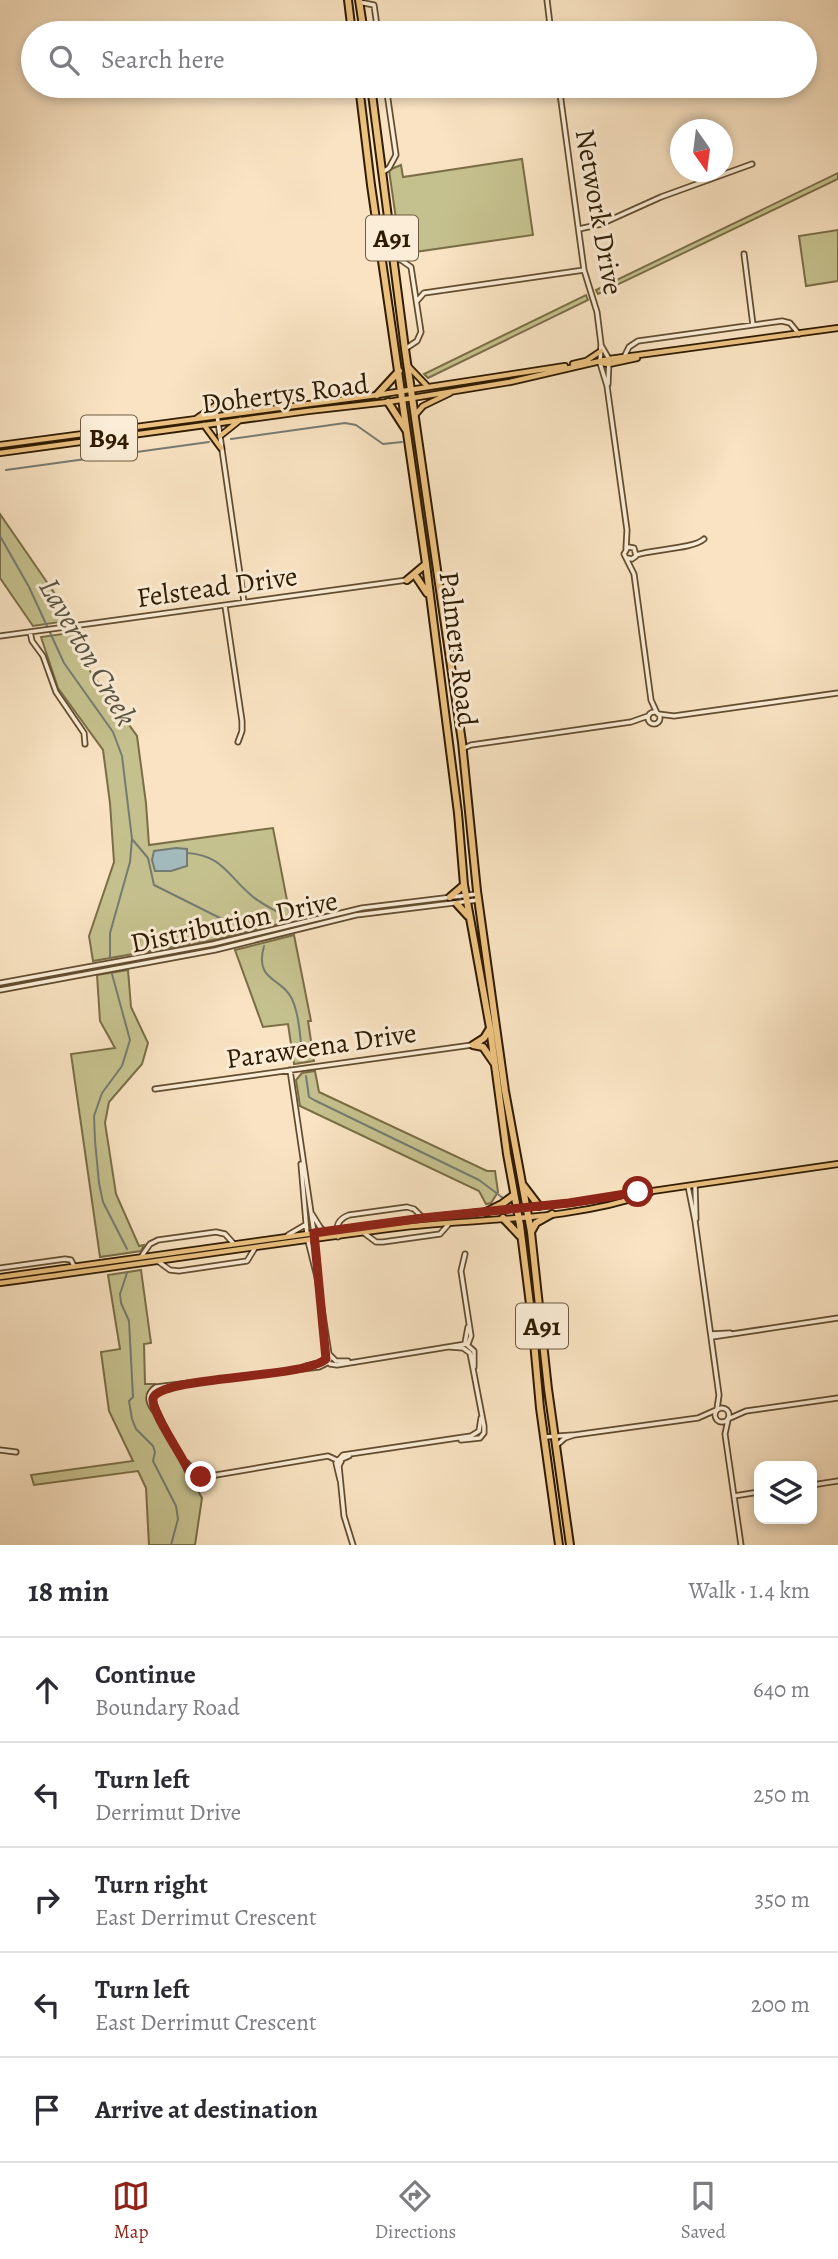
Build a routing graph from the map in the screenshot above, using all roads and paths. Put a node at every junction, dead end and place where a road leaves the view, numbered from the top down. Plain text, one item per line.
1 (348, 0) edge
2 (547, 0) edge
3 (359, 1) edge
4 (351, 21) edge
5 (362, 21) edge
6 (376, 21) edge
7 (550, 21) edge
8 (360, 98) edge
9 (373, 98) edge
10 (388, 98) edge
11 (561, 98) edge
12 (752, 164) dead end
13 (383, 172) junction
14 (579, 229) junction
15 (744, 254) dead end
16 (395, 259) junction
17 (584, 271) junction
18 (415, 286) junction
19 (424, 293) junction
20 (417, 301) junction
21 (754, 326) junction
22 (838, 328) edge
23 (799, 334) junction
24 (601, 344) junction
25 (405, 349) junction
26 (601, 351) junction
27 (651, 354) junction
28 (624, 357) junction
29 (609, 362) junction
30 (600, 363) junction
31 (408, 366) junction
32 (562, 366) junction
33 (573, 366) junction
34 (400, 371) junction
35 (607, 386) junction
36 (428, 387) junction
37 (412, 390) junction
38 (402, 391) junction
39 (454, 391) junction
40 (377, 395) junction
41 (215, 397) dead end
42 (413, 398) junction
43 (403, 400) junction
44 (388, 402) junction
45 (215, 405) dead end
46 (228, 414) junction
47 (416, 414) junction
48 (217, 415) junction
49 (196, 418) junction
50 (241, 420) junction
51 (218, 423) junction
52 (204, 425) junction
53 (408, 431) junction
54 (220, 436) junction
55 (0, 445) edge
56 (221, 448) junction
57 (0, 453) edge
58 (627, 530) junction
59 (704, 539) dead end
60 (634, 548) junction
61 (625, 549) junction
62 (654, 550) junction
63 (636, 556) junction
64 (627, 558) junction
65 (426, 564) junction
66 (634, 574) junction
67 (439, 576) junction
68 (427, 577) junction
69 (417, 578) junction
70 (407, 580) junction
71 (430, 598) junction
72 (244, 602) junction
73 (225, 605) junction
74 (30, 632) junction
75 (0, 636) edge
76 (838, 693) edge
77 (651, 700) junction
78 (657, 714) junction
79 (648, 716) junction
80 (674, 716) junction
81 (631, 722) junction
82 (659, 722) junction
83 (650, 724) junction
84 (238, 742) dead end
85 (85, 744) dead end
86 (463, 745) junction
87 (464, 885) junction
88 (450, 897) junction
89 (477, 897) junction
90 (466, 899) junction
91 (401, 902) junction
92 (388, 904) junction
93 (457, 904) junction
94 (370, 906) junction
95 (402, 910) junction
96 (388, 911) junction
97 (371, 913) junction
98 (469, 918) junction
99 (297, 923) junction
100 (299, 930) junction
101 (224, 941) junction
102 (225, 947) junction
103 (190, 948) junction
104 (191, 954) junction
105 (80, 967) junction
106 (82, 973) junction
107 (42, 974) junction
108 (43, 981) junction
109 (0, 983) edge
110 (0, 990) edge
111 (490, 1028) junction
112 (496, 1042) junction
113 (473, 1045) junction
114 (495, 1065) junction
115 (290, 1070) junction
116 (155, 1089) dead end
117 (301, 1155) junction
118 (838, 1164) edge
119 (522, 1184) junction
120 (691, 1185) junction
121 (658, 1190) junction
122 (514, 1195) junction
123 (615, 1196) junction
124 (624, 1200) junction
125 (539, 1206) junction
126 (526, 1208) junction
127 (310, 1209) junction
128 (516, 1209) junction
129 (486, 1212) junction
130 (552, 1214) junction
131 (528, 1216) junction
132 (518, 1217) junction
133 (423, 1218) junction
134 (435, 1218) junction
135 (503, 1218) junction
136 (306, 1222) junction
137 (448, 1224) junction
138 (336, 1230) junction
139 (325, 1231) junction
140 (531, 1231) junction
141 (314, 1233) junction
142 (363, 1233) junction
143 (307, 1234) junction
144 (283, 1237) junction
145 (338, 1237) junction
146 (522, 1238) junction
147 (315, 1240) junction
148 (308, 1241) junction
149 (246, 1242) junction
150 (234, 1244) junction
151 (255, 1248) junction
152 (465, 1254) dead end
153 (141, 1257) junction
154 (159, 1262) junction
155 (74, 1266) junction
156 (0, 1268) edge
157 (76, 1273) junction
158 (0, 1277) edge
159 (317, 1277) junction
160 (0, 1283) edge
161 (838, 1318) edge
162 (711, 1336) junction
163 (466, 1345) junction
164 (328, 1359) junction
165 (719, 1395) junction
166 (838, 1398) edge
167 (726, 1408) junction
168 (717, 1410) junction
169 (746, 1411) junction
170 (698, 1418) junction
171 (728, 1419) junction
172 (717, 1420) junction
173 (725, 1434) junction
174 (574, 1435) junction
175 (554, 1436) junction
176 (544, 1437) junction
177 (556, 1448) junction
178 (0, 1450) edge
179 (16, 1452) dead end
180 (338, 1462) junction
181 (838, 1481) edge
182 (817, 1484) edge
183 (754, 1493) edge
184 (734, 1496) junction
185 (353, 1545) edge
186 (559, 1545) edge
187 (569, 1545) edge
188 (741, 1545) edge

1 - 4 highway
2 - 7 street
3 - 5 highway
3 - 6 street
8 - 34 highway, Palmers Road / A91
9 - 13 highway, Palmers Road / A91
10 - 13 street
11 - 14 street, Network Drive
12 - 14 street
13 - 16 highway, Palmers Road / A91
14 - 17 street, Network Drive
15 - 21 street
16 - 18 street
16 - 25 highway, Palmers Road / A91
17 - 19 street
17 - 24 street, Network Drive
18 - 19 street
18 - 20 street
19 - 20 street
20 - 25 street
21 - 23 street, Dohertys Road
21 - 28 street, Dohertys Road
22 - 23 main road, Dohertys Road / B94
23 - 27 main road, Dohertys Road / B94
24 - 26 street, Network Drive
24 - 29 street, Network Drive
25 - 31 highway, Palmers Road / A91
26 - 30 street, Network Drive
26 - 32 main road
27 - 28 main road, Dohertys Road / B94
27 - 29 main road, Dohertys Road / B94
28 - 29 main road, Dohertys Road / B94
29 - 30 main road, Dohertys Road / B94
29 - 35 street
30 - 33 main road, Dohertys Road / B94
30 - 35 street
31 - 36 main road
31 - 37 highway, Palmers Road / A91
32 - 33 main road, Dohertys Road / B94
32 - 36 main road, Dohertys Road / B94
33 - 39 main road, Dohertys Road / B94
34 - 38 highway, Palmers Road / A91
34 - 40 highway
35 - 58 street
36 - 37 main road, Dohertys Road / B94
37 - 38 main road, Dohertys Road / B94
37 - 42 highway, Palmers Road / A91
38 - 40 main road, Dohertys Road / B94
38 - 43 highway, Palmers Road / A91
39 - 42 main road, Dohertys Road / B94
39 - 47 main road
40 - 46 main road, Dohertys Road / B94
41 - 46 main road
42 - 43 main road, Dohertys Road / B94
42 - 47 highway, Palmers Road / A91
43 - 44 main road, Dohertys Road / B94
43 - 53 highway, Palmers Road / A91
44 - 50 main road, Dohertys Road / B94
44 - 53 highway
45 - 49 main road
46 - 48 main road, Dohertys Road / B94
47 - 67 highway, Palmers Road / A91
48 - 49 main road, Dohertys Road / B94
48 - 51 street
49 - 55 main road, Dohertys Road / B94
50 - 51 main road, Dohertys Road / B94
50 - 54 main road
51 - 52 main road, Dohertys Road / B94
51 - 54 street
52 - 56 main road
52 - 57 main road, Dohertys Road / B94
53 - 65 highway, Palmers Road / A91
54 - 56 street
56 - 72 street
58 - 60 street
58 - 61 street
59 - 62 street
60 - 61 street
60 - 62 street
60 - 63 street
61 - 64 street
62 - 63 street
63 - 64 street
63 - 66 street
64 - 66 street
65 - 68 highway, Palmers Road / A91
65 - 70 highway
66 - 77 street
67 - 68 street, Felstead Drive
67 - 86 highway, Palmers Road / A91
68 - 69 street, Felstead Drive
68 - 71 highway, Palmers Road / A91
69 - 70 street, Felstead Drive
69 - 71 highway
70 - 72 street, Felstead Drive
71 - 87 highway, Palmers Road / A91
72 - 73 street, Felstead Drive
73 - 74 street, Felstead Drive
73 - 84 street
74 - 75 street, Felstead Drive
74 - 85 street
76 - 80 street
77 - 78 street
77 - 79 street
78 - 79 street
78 - 80 street
78 - 82 street
79 - 81 street
79 - 83 street
80 - 82 street
81 - 83 street
81 - 86 street
82 - 83 street
86 - 89 highway, Palmers Road / A91
87 - 88 highway
87 - 90 highway, Palmers Road / A91
88 - 90 street, Distribution Drive
88 - 91 street, Distribution Drive
89 - 90 street, Distribution Drive
89 - 112 highway, Palmers Road / A91
90 - 93 street, Distribution Drive
90 - 98 highway, Palmers Road / A91
91 - 92 street, Distribution Drive
91 - 95 street
92 - 94 street, Distribution Drive
92 - 96 street
93 - 95 street, Distribution Drive
93 - 98 highway
94 - 97 street
94 - 99 street, Distribution Drive
95 - 96 street, Distribution Drive
96 - 97 street, Distribution Drive
97 - 100 street, Distribution Drive
98 - 111 highway, Palmers Road / A91
99 - 100 street
99 - 101 street, Distribution Drive
100 - 102 street, Distribution Drive
101 - 102 street
101 - 103 street, Distribution Drive
102 - 104 street, Distribution Drive
103 - 104 street
103 - 105 street, Distribution Drive
104 - 106 street, Distribution Drive
105 - 106 street
105 - 107 street, Distribution Drive
106 - 108 street, Distribution Drive
107 - 108 street
107 - 109 street, Distribution Drive
108 - 110 street, Distribution Drive
111 - 112 highway, Palmers Road / A91
111 - 113 highway
112 - 113 street, Paraweena Drive
112 - 114 highway, Palmers Road / A91
112 - 119 highway, Palmers Road / A91
113 - 114 highway
113 - 115 street, Paraweena Drive
114 - 122 highway, Palmers Road / A91
115 - 116 street, Paraweena Drive
115 - 117 street
117 - 127 street
117 - 136 street
118 - 120 main road
119 - 125 highway
119 - 126 highway, Palmers Road / A91
120 - 121 main road
120 - 162 street
121 - 123 main road
121 - 124 main road
122 - 128 highway, Palmers Road / A91
122 - 129 highway
123 - 124 main road
123 - 125 main road
124 - 130 main road
125 - 126 main road
126 - 128 main road
126 - 131 highway, Palmers Road / A91
127 - 139 street
127 - 141 street
128 - 129 main road
128 - 132 highway, Palmers Road / A91
129 - 134 main road
130 - 131 main road
130 - 140 highway
131 - 132 main road
131 - 140 highway, A91
132 - 135 main road
132 - 146 highway, A91
133 - 134 main road
133 - 138 main road
133 - 138 street
134 - 137 main road
135 - 137 main road
135 - 146 highway
136 - 143 street
136 - 144 street
137 - 142 main road
137 - 142 street
138 - 139 main road
138 - 145 street
139 - 141 main road
140 - 175 highway, A91
141 - 143 main road
141 - 147 main road
142 - 145 main road
143 - 144 main road
143 - 148 main road
144 - 149 main road
145 - 147 main road
146 - 176 highway, A91
147 - 148 main road
147 - 159 street
148 - 151 main road
148 - 159 street
149 - 150 main road
149 - 151 main road
150 - 153 main road
150 - 153 street
151 - 154 main road
151 - 154 street
152 - 163 street
153 - 155 main road
154 - 157 main road
155 - 156 street
155 - 157 main road
155 - 158 main road
157 - 160 main road
159 - 164 street
161 - 162 street
162 - 165 street
163 - 164 street
163 - 180 street
164 - 180 street
165 - 167 street
165 - 168 street
166 - 169 street
167 - 168 street
167 - 169 street
167 - 171 street
168 - 170 street
168 - 172 street
169 - 171 street
170 - 172 street
170 - 174 street
171 - 172 street
171 - 173 street
172 - 173 street
173 - 184 street
174 - 175 street
174 - 177 street
175 - 176 street
175 - 177 highway, A91
176 - 186 highway, A91
177 - 187 highway, A91
178 - 179 street
180 - 185 street
181 - 182 street
183 - 184 street
184 - 188 street

